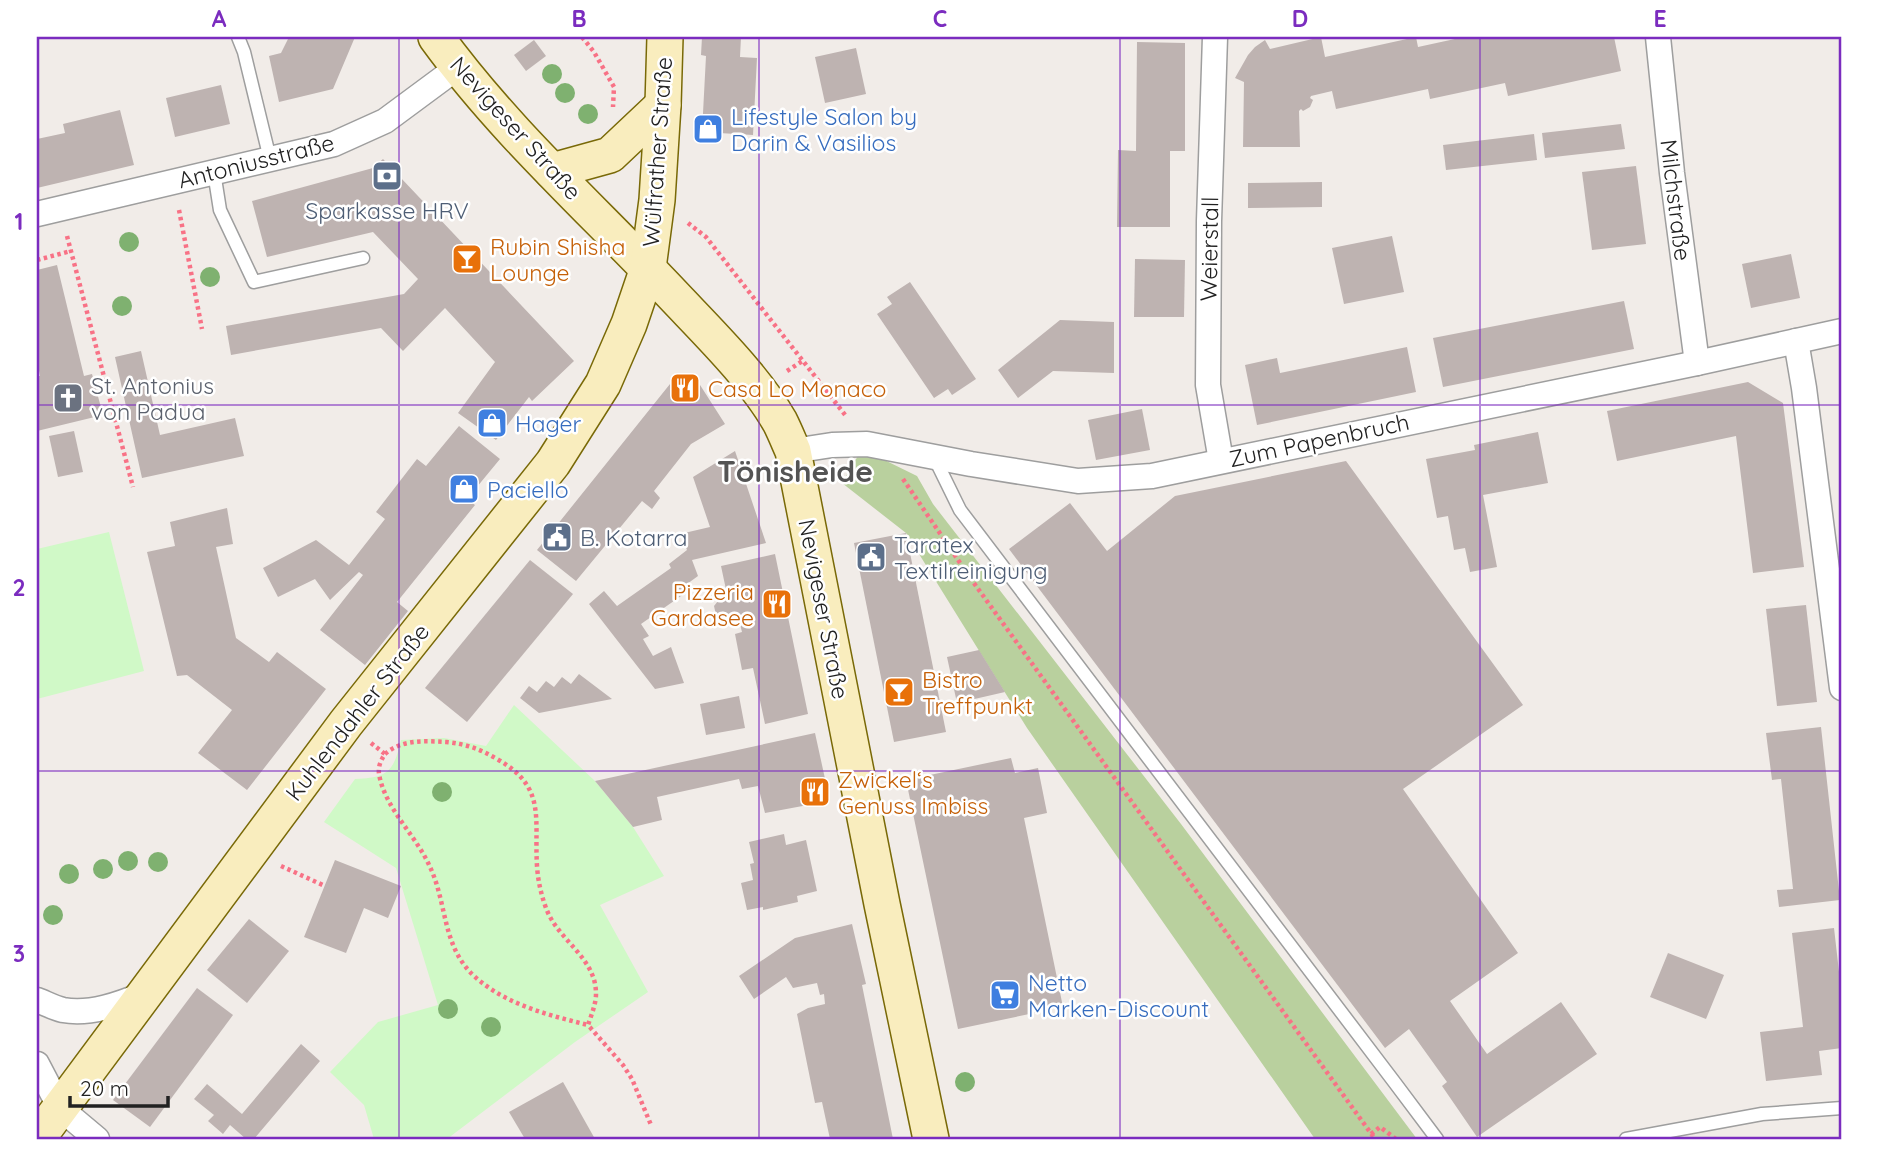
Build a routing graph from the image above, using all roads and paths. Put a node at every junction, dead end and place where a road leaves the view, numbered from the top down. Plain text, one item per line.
1 (238, 37) edge
2 (436, 37) edge
3 (582, 37) edge
4 (664, 37) edge
5 (1215, 37) edge
6 (1658, 37) edge
7 (458, 67) junction
8 (663, 105) junction
9 (610, 155) junction
10 (270, 159) junction
11 (552, 171) junction
12 (214, 172) junction
13 (174, 181) junction
14 (657, 200) junction
15 (48, 211) edge
16 (71, 251) junction
17 (363, 258) dead end
18 (37, 260) edge
19 (648, 268) junction
20 (202, 328) dead end
21 (1842, 331) edge
22 (1796, 341) junction
23 (1697, 363) junction
24 (867, 444) junction
25 (793, 452) junction
26 (934, 456) junction
27 (1221, 461) junction
28 (133, 487) dead end
29 (1842, 688) edge
30 (346, 723) junction
31 (385, 754) junction
32 (254, 849) junction
33 (324, 886) dead end
34 (145, 994) junction
35 (37, 1000) edge
36 (588, 1025) junction
37 (37, 1064) edge
38 (60, 1108) junction
39 (1842, 1108) edge
40 (651, 1125) dead end
41 (1371, 1133) junction
42 (37, 1139) edge
43 (97, 1139) edge
44 (931, 1139) edge
45 (1375, 1139) edge
46 (1396, 1139) edge
47 (1437, 1139) edge
48 (1626, 1139) edge

1 - 10 lane
2 - 7 main road, Nevigeser Straße
3 - 9 path
4 - 8 main road, Wülfrather Straße
5 - 27 street, Weierstall
6 - 23 street, Milchstraße
7 - 10 street, Antoniusstraße
7 - 11 main road, Nevigeser Straße
8 - 9 main road
8 - 14 main road, Wülfrather Straße
9 - 11 main road
10 - 12 street, Antoniusstraße
11 - 19 main road, Nevigeser Straße
12 - 13 street, Antoniusstraße
12 - 17 lane
13 - 15 street, Antoniusstraße
13 - 20 path
14 - 19 main road, Wülfrather Straße
14 - 24 path
15 - 16 path
16 - 18 path
16 - 28 path
19 - 25 main road, Nevigeser Straße
19 - 30 main road, Kuhlendahler Straße
21 - 22 street, Zum Papenbruch
22 - 23 street, Zum Papenbruch
22 - 29 street
23 - 27 street, Zum Papenbruch
24 - 25 street, Zum Papenbruch
24 - 26 street, Zum Papenbruch
24 - 41 path
25 - 44 main road, Nevigeser Straße
26 - 27 street, Zum Papenbruch
26 - 47 lane
30 - 31 path
30 - 32 main road, Kuhlendahler Straße
31 - 36 path
31 - 36 path
32 - 33 path
32 - 34 main road, Kuhlendahler Straße
34 - 35 street
34 - 38 main road, Kuhlendahler Straße
36 - 40 path
37 - 38 street
38 - 42 main road, Kuhlendahler Straße
38 - 43 street
39 - 48 lane
41 - 45 path
41 - 46 path

